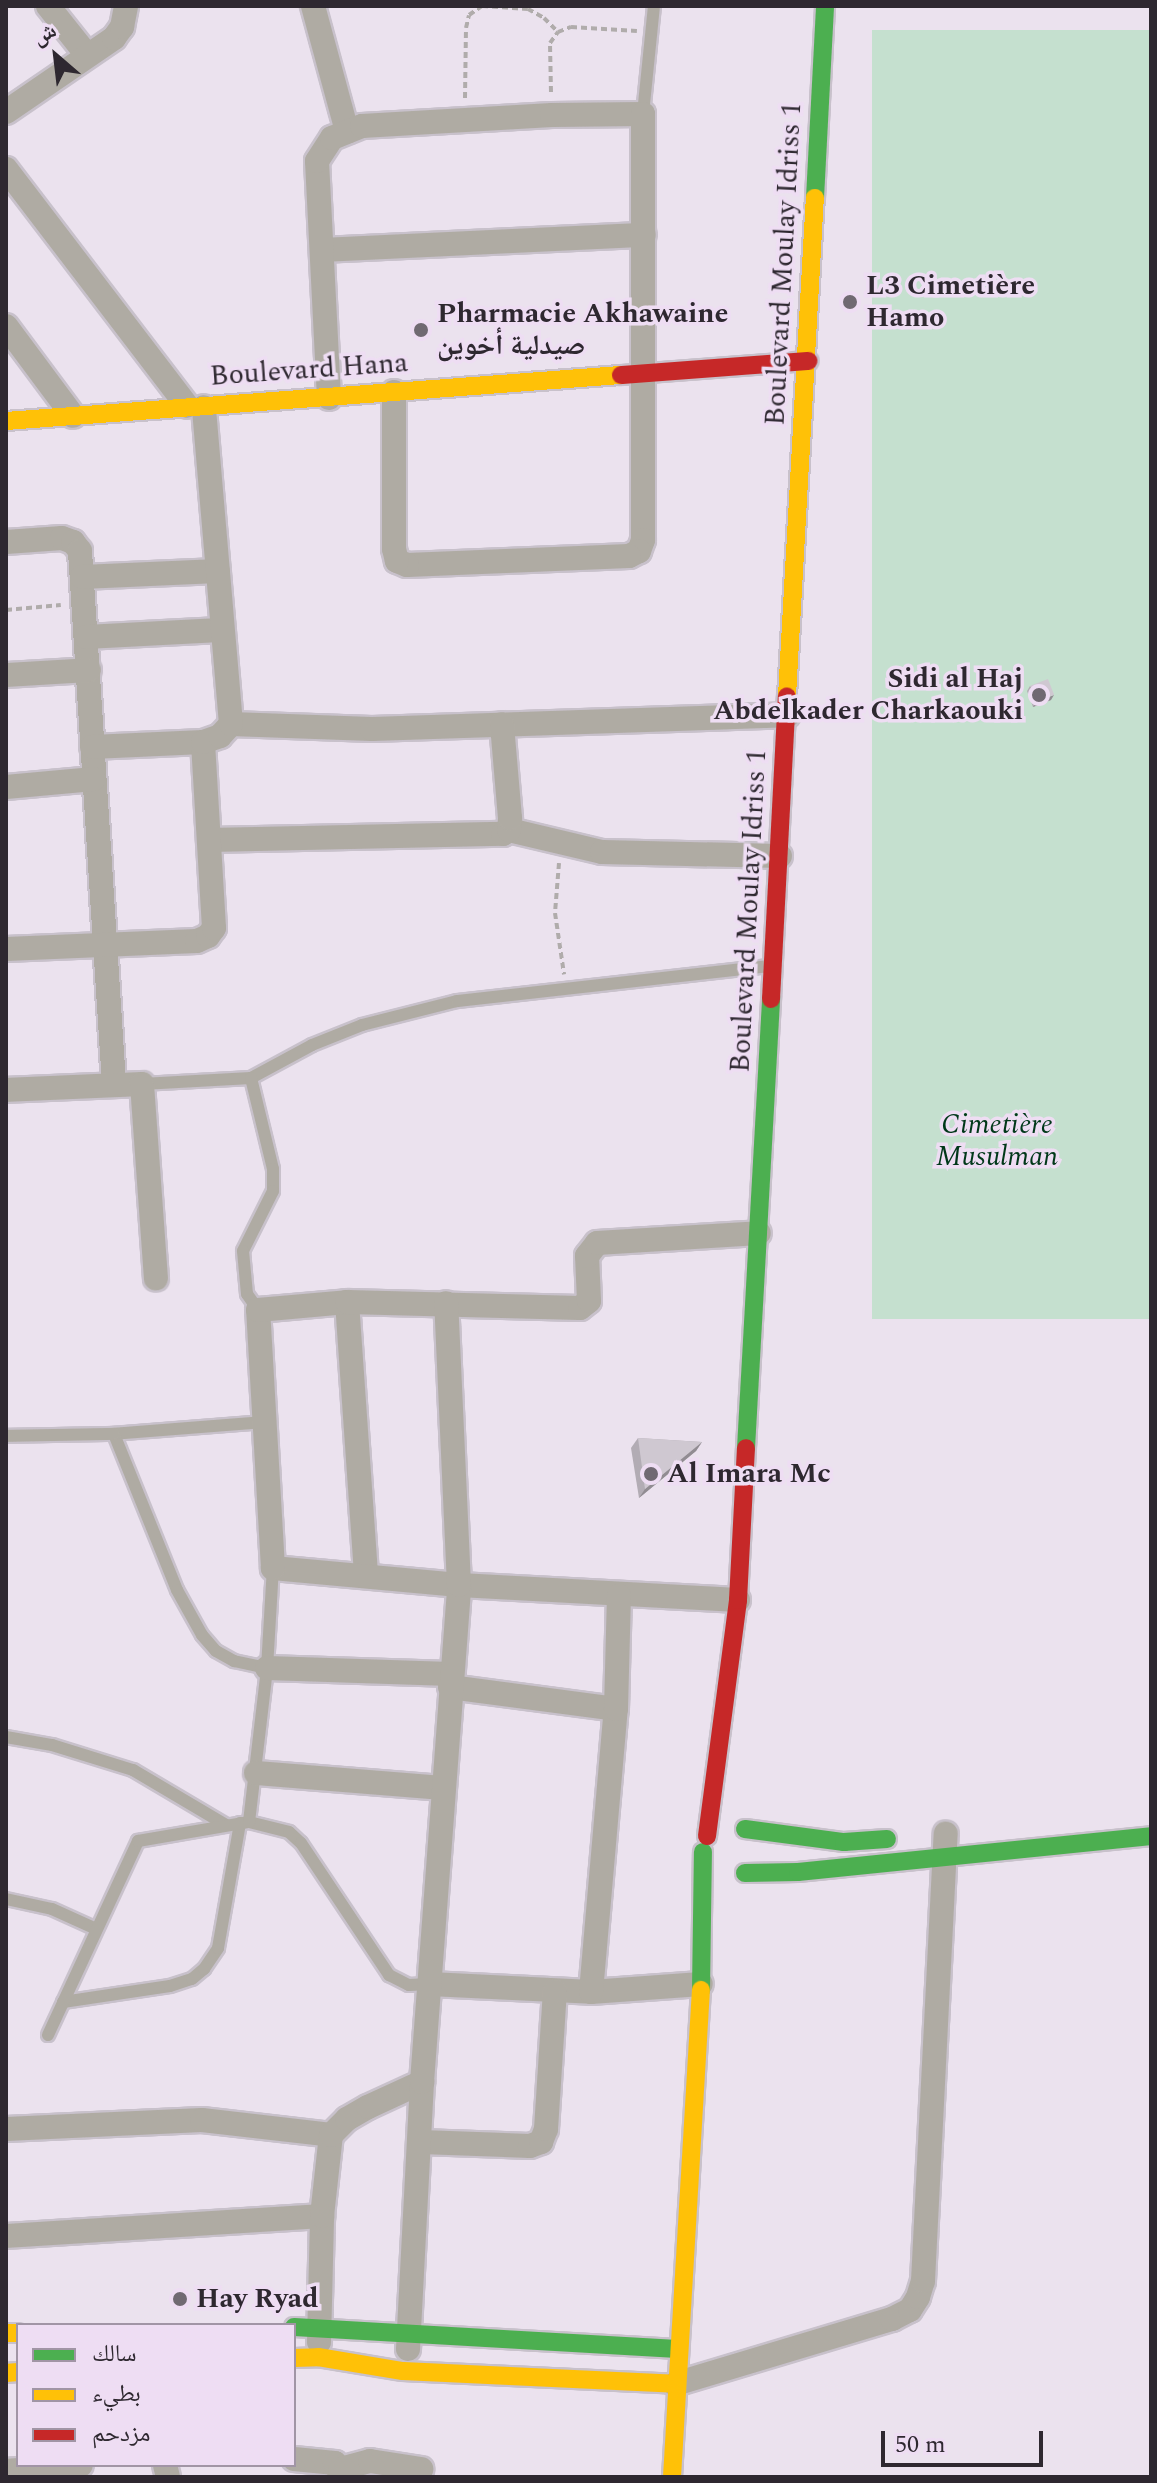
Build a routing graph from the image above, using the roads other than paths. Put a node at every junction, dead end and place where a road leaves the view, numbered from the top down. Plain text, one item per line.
1 (48, 6) edge
2 (126, 6) edge
3 (313, 6) edge
4 (654, 6) edge
5 (825, 6) edge
6 (87, 55) junction
7 (6, 112) edge
8 (643, 114) junction
9 (347, 131) junction
10 (6, 169) edge
11 (644, 235) junction
12 (323, 250) junction
13 (6, 326) edge
14 (808, 361) junction
15 (644, 376) junction
16 (394, 392) junction
17 (329, 398) junction
18 (196, 406) junction
19 (73, 416) junction
20 (6, 421) edge
21 (6, 542) edge
22 (218, 571) junction
23 (82, 577) junction
24 (220, 630) junction
25 (86, 637) junction
26 (89, 670) junction
27 (6, 675) edge
28 (788, 715) junction
29 (231, 724) junction
30 (502, 724) junction
31 (203, 742) junction
32 (92, 747) junction
33 (94, 779) junction
34 (6, 787) edge
35 (509, 830) junction
36 (209, 840) junction
37 (780, 856) junction
38 (105, 945) junction
39 (6, 949) edge
40 (774, 966) junction
41 (251, 1078) junction
42 (114, 1084) junction
43 (142, 1084) junction
44 (6, 1090) edge
45 (759, 1233) junction
46 (156, 1278) dead end
47 (347, 1302) junction
48 (446, 1303) junction
49 (258, 1310) junction
50 (265, 1422) junction
51 (114, 1434) junction
52 (6, 1436) edge
53 (273, 1568) junction
54 (366, 1574) junction
55 (459, 1585) junction
56 (619, 1596) junction
57 (738, 1600) junction
58 (267, 1668) junction
59 (451, 1681) junction
60 (616, 1709) junction
61 (724, 1723) junction
62 (6, 1737) edge
63 (256, 1773) junction
64 (443, 1788) junction
65 (733, 1790) dead end
66 (244, 1822) junction
67 (741, 1823) junction
68 (226, 1825) junction
69 (1151, 1836) edge
70 (903, 1837) dead end
71 (946, 1840) junction
72 (705, 1844) junction
73 (731, 1878) junction
74 (6, 1899) edge
75 (720, 1917) dead end
76 (96, 1929) junction
77 (430, 1984) junction
78 (701, 1984) junction
79 (555, 1991) junction
80 (591, 1992) junction
81 (63, 2002) junction
82 (48, 2035) dead end
83 (422, 2082) junction
84 (6, 2129) edge
85 (331, 2135) junction
86 (421, 2142) junction
87 (322, 2216) junction
88 (6, 2236) edge
89 (306, 2327) edge
90 (411, 2335) junction
91 (677, 2349) junction
92 (306, 2358) edge
93 (732, 2367) junction
94 (403, 2371) junction
95 (675, 2384) junction
96 (296, 2459) edge
97 (53, 2467) edge
98 (421, 2469) dead end
99 (6, 2471) edge
100 (341, 2473) edge
101 (672, 2477) edge

1 - 6 street
2 - 6 street
3 - 9 street
4 - 8 lane
5 - 14 main road, Boulevard Moulay Idriss 1
6 - 7 street
8 - 9 street
8 - 11 street
9 - 12 street
10 - 18 street
11 - 12 street
11 - 15 street
12 - 17 street
13 - 19 street
14 - 15 main road, Boulevard Hana
14 - 28 main road, Boulevard Moulay Idriss 1
15 - 16 main road, Boulevard Hana
15 - 16 street
16 - 17 main road, Boulevard Hana
17 - 18 main road, Boulevard Hana
18 - 19 main road, Boulevard Hana
18 - 22 street
19 - 20 main road, Boulevard Hana
21 - 23 street
22 - 23 street
22 - 24 street
23 - 25 street
24 - 25 street
24 - 29 street
25 - 26 street
26 - 27 street
26 - 32 street
28 - 30 street
28 - 37 main road, Boulevard Moulay Idriss 1
29 - 30 street
29 - 31 street
30 - 35 street
31 - 32 street
31 - 36 street
32 - 33 street
33 - 34 street
33 - 38 street
35 - 36 street
35 - 37 street
36 - 38 street
37 - 40 main road, Boulevard Moulay Idriss 1
38 - 39 street
38 - 42 street
40 - 41 lane
40 - 45 main road, Boulevard Moulay Idriss 1
41 - 43 lane
41 - 49 lane
42 - 43 street
42 - 44 street
43 - 46 street
45 - 48 street
45 - 57 main road, Boulevard Moulay Idriss 1
47 - 48 street
47 - 49 street
47 - 54 street
48 - 55 street
49 - 50 street
50 - 51 lane
50 - 53 street
51 - 52 lane
51 - 58 lane
53 - 54 street
53 - 58 lane
54 - 55 street
55 - 56 street
55 - 59 street
56 - 57 street
56 - 60 street
57 - 61 main road, Boulevard Moulay Idriss 1
58 - 59 street
58 - 63 lane
59 - 60 street
59 - 64 street
60 - 80 street
61 - 65 main road, Boulevard Moulay Idriss 1
61 - 72 main road, Boulevard Moulay Idriss 1
62 - 68 lane
63 - 64 street
63 - 66 lane
64 - 77 street
66 - 68 lane
66 - 77 lane
66 - 81 lane
67 - 70 main road
67 - 72 main road
67 - 73 main road
68 - 76 lane
69 - 71 main road
71 - 73 main road
71 - 93 street
72 - 73 main road
72 - 78 main road, Boulevard Moulay Idriss 1
74 - 76 lane
75 - 78 main road
76 - 81 lane
77 - 79 street
77 - 83 street
78 - 80 street
78 - 91 main road
79 - 80 street
79 - 86 street
81 - 82 lane
83 - 85 street
83 - 86 street
84 - 85 street
85 - 87 street
86 - 90 street
87 - 88 street
87 - 89 street
89 - 90 main road
89 - 92 street
90 - 91 main road
90 - 94 street
91 - 93 street
91 - 95 main road
92 - 94 main road
93 - 95 street
94 - 95 main road
95 - 101 main road
96 - 100 street
97 - 99 street
98 - 100 street

